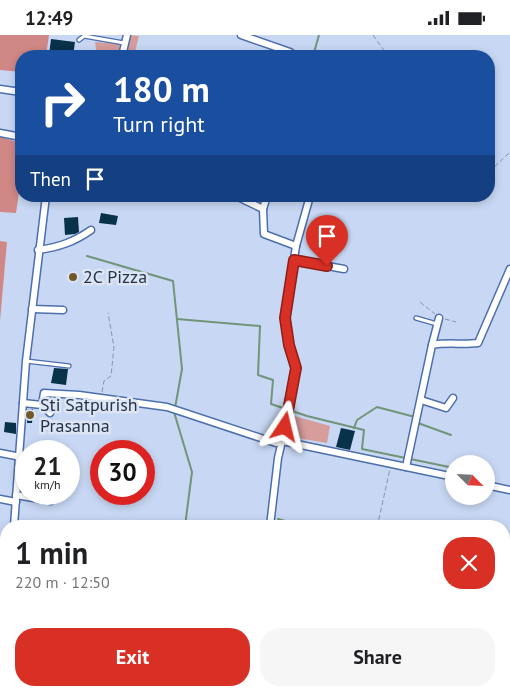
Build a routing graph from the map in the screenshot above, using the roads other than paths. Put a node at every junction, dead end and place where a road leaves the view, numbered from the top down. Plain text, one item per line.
1 (128, 35) edge
2 (240, 35) edge
3 (79, 40) dead end
4 (124, 43) junction
5 (123, 50) edge
6 (284, 50) edge
7 (0, 89) edge
8 (15, 91) edge
9 (0, 133) edge
10 (15, 136) edge
11 (45, 202) edge
12 (248, 202) edge
13 (265, 202) edge
14 (308, 202) edge
15 (263, 209) junction
16 (90, 230) dead end
17 (296, 246) junction
18 (38, 250) junction
19 (294, 260) junction
20 (344, 269) dead end
21 (510, 269) edge
22 (32, 309) junction
23 (63, 310) dead end
24 (416, 318) dead end
25 (438, 321) joint
26 (432, 345) junction
27 (26, 361) junction
28 (69, 366) dead end
29 (452, 398) dead end
30 (421, 400) junction
31 (23, 403) junction
32 (42, 405) junction
33 (50, 413) dead end
34 (23, 440) edge
35 (282, 441) junction
36 (0, 453) edge
37 (15, 456) edge
38 (406, 467) junction
39 (445, 475) edge
40 (495, 487) edge
41 (510, 490) edge
42 (15, 498) edge
43 (0, 499) edge
44 (16, 505) edge
45 (14, 520) edge
46 (271, 520) edge

1 - 4 street
2 - 6 street
3 - 4 lane
4 - 5 street
7 - 8 street
9 - 10 street
11 - 18 street
12 - 15 street
13 - 15 street
14 - 17 street
15 - 17 street
16 - 18 street
17 - 19 street
18 - 22 street
19 - 20 street
19 - 35 street
21 - 26 street
22 - 23 street
22 - 27 street
24 - 25 lane
25 - 26 street
26 - 30 street
27 - 28 lane
27 - 31 street
29 - 30 street
30 - 38 street
31 - 32 street
31 - 34 street
32 - 33 street
32 - 35 street
35 - 38 street
35 - 46 street
36 - 37 street
38 - 39 street
40 - 41 street
42 - 43 street
44 - 45 street

